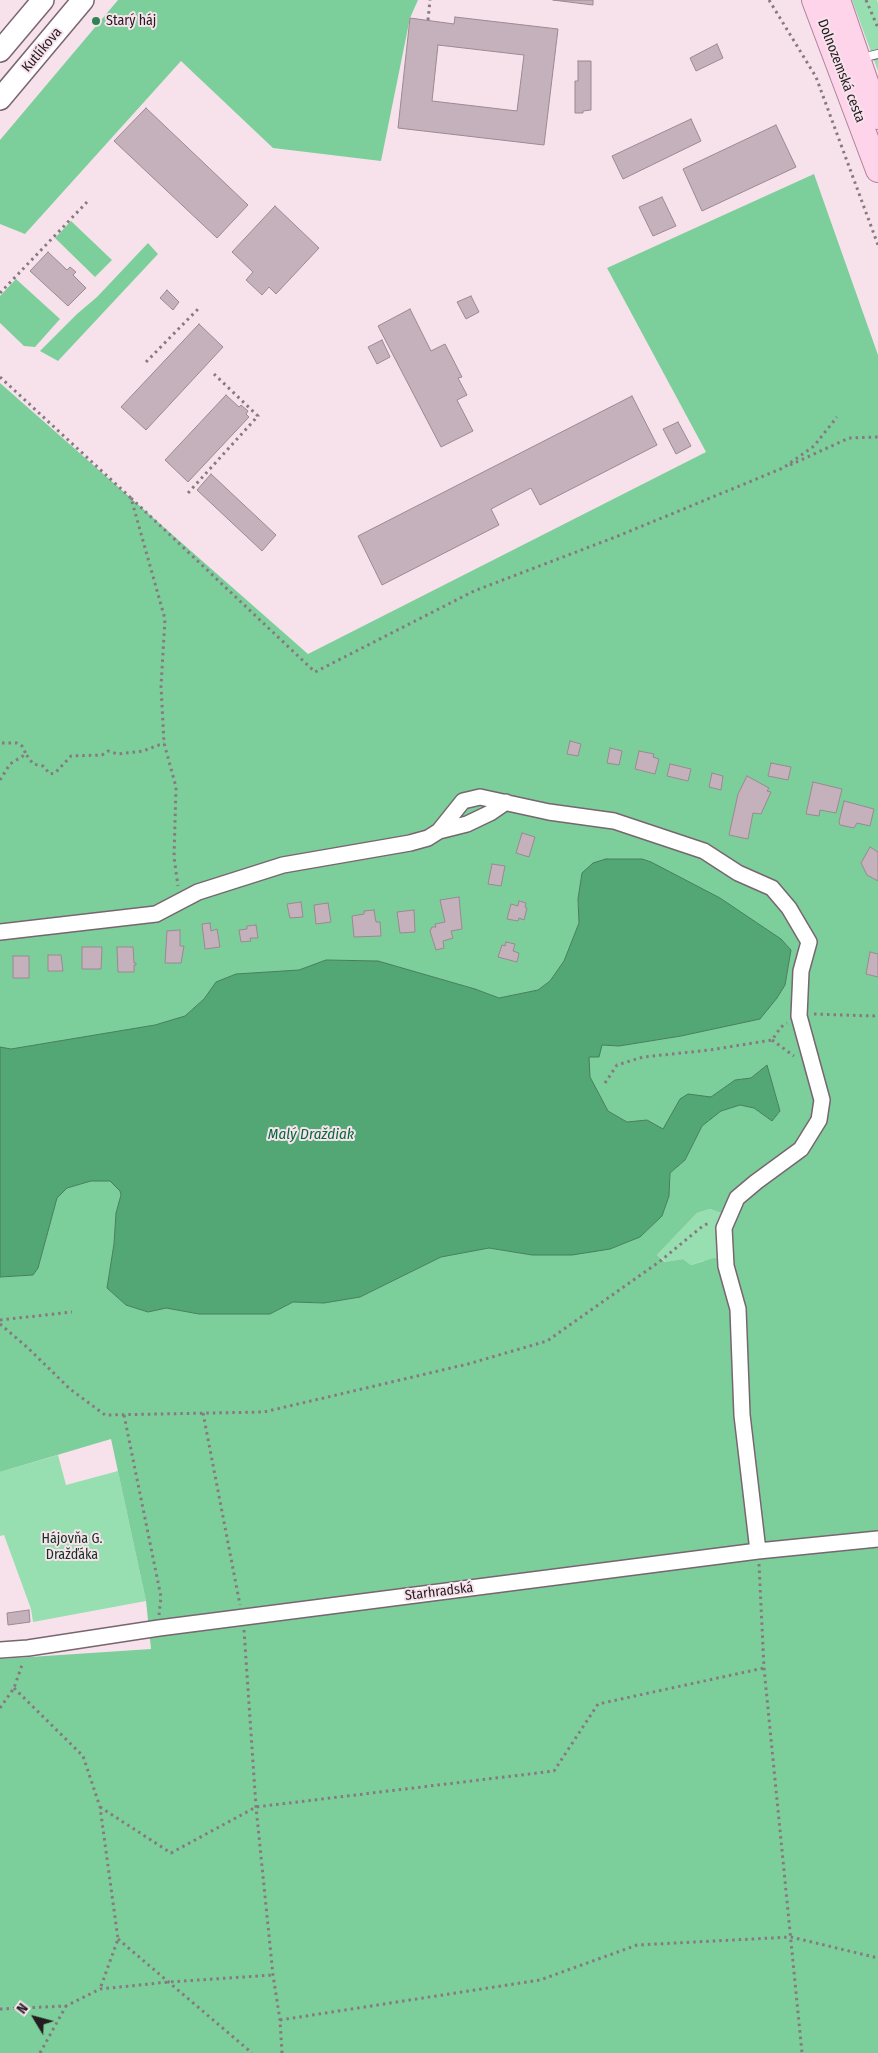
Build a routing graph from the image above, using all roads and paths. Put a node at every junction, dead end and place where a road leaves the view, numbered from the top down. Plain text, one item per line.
1 (84, 0) edge
2 (430, 0) edge
3 (769, 0) edge
4 (814, 0) edge
5 (838, 0) edge
6 (866, 0) edge
7 (39, 2) edge
8 (428, 20) dead end
9 (878, 28) edge
10 (0, 51) edge
11 (868, 56) edge
12 (0, 99) edge
13 (878, 117) edge
14 (878, 170) edge
15 (87, 202) dead end
16 (878, 245) edge
17 (0, 293) edge
18 (200, 307) dead end
19 (146, 362) dead end
20 (214, 374) dead end
21 (0, 377) edge
22 (837, 416) dead end
23 (878, 437) edge
24 (783, 468) junction
25 (188, 493) dead end
26 (131, 498) junction
27 (164, 743) junction
28 (2, 744) dead end
29 (26, 754) junction
30 (0, 780) edge
31 (506, 802) junction
32 (439, 831) junction
33 (180, 901) junction
34 (0, 932) edge
35 (878, 1014) edge
36 (799, 1016) junction
37 (605, 1083) dead end
38 (729, 1216) junction
39 (72, 1312) dead end
40 (0, 1320) edge
41 (0, 1324) edge
42 (203, 1413) junction
43 (124, 1415) junction
44 (878, 1539) edge
45 (758, 1551) junction
46 (243, 1618) junction
47 (159, 1628) junction
48 (28, 1648) junction
49 (0, 1650) edge
50 (764, 1668) junction
51 (14, 1688) junction
52 (0, 1708) edge
53 (100, 1807) junction
54 (256, 1807) junction
55 (791, 1937) junction
56 (118, 1939) junction
57 (878, 1958) edge
58 (273, 1976) junction
59 (169, 1982) junction
60 (100, 1989) junction
61 (66, 2006) junction
62 (0, 2009) edge
63 (280, 2020) junction
64 (40, 2053) edge
65 (252, 2053) edge
66 (282, 2053) edge
67 (802, 2053) edge

1 - 12 main road, Kutlíkova
2 - 8 path
3 - 16 path
4 - 14 main road, Dolnozemská cesta
5 - 11 main road, Dolnozemská cesta
6 - 9 path
7 - 10 main road
11 - 13 main road, Dolnozemská cesta
15 - 17 path
18 - 19 path
20 - 25 path
21 - 26 path
22 - 24 path
23 - 24 path
24 - 26 path
26 - 27 path
27 - 29 path
27 - 33 path
28 - 29 path
29 - 30 path
31 - 32 street
31 - 32 street
31 - 36 street
32 - 33 street
33 - 34 street
35 - 36 path
36 - 37 path
36 - 38 street
38 - 42 path
38 - 45 street
39 - 40 path
41 - 43 path
42 - 43 path
42 - 46 path
43 - 47 path
44 - 45 street, Starhradská
45 - 46 street, Starhradská
45 - 50 path
46 - 47 street, Starhradská
46 - 54 path
47 - 48 street, Starhradská
48 - 49 street, Starhradská
48 - 51 path
50 - 54 path
50 - 55 path
51 - 52 path
51 - 53 path
53 - 54 path
53 - 56 path
54 - 58 path
55 - 57 path
55 - 63 path
55 - 67 path
56 - 59 path
56 - 60 path
58 - 59 path
58 - 63 path
59 - 60 path
59 - 65 path
60 - 61 path
61 - 62 path
61 - 64 path
63 - 66 path

